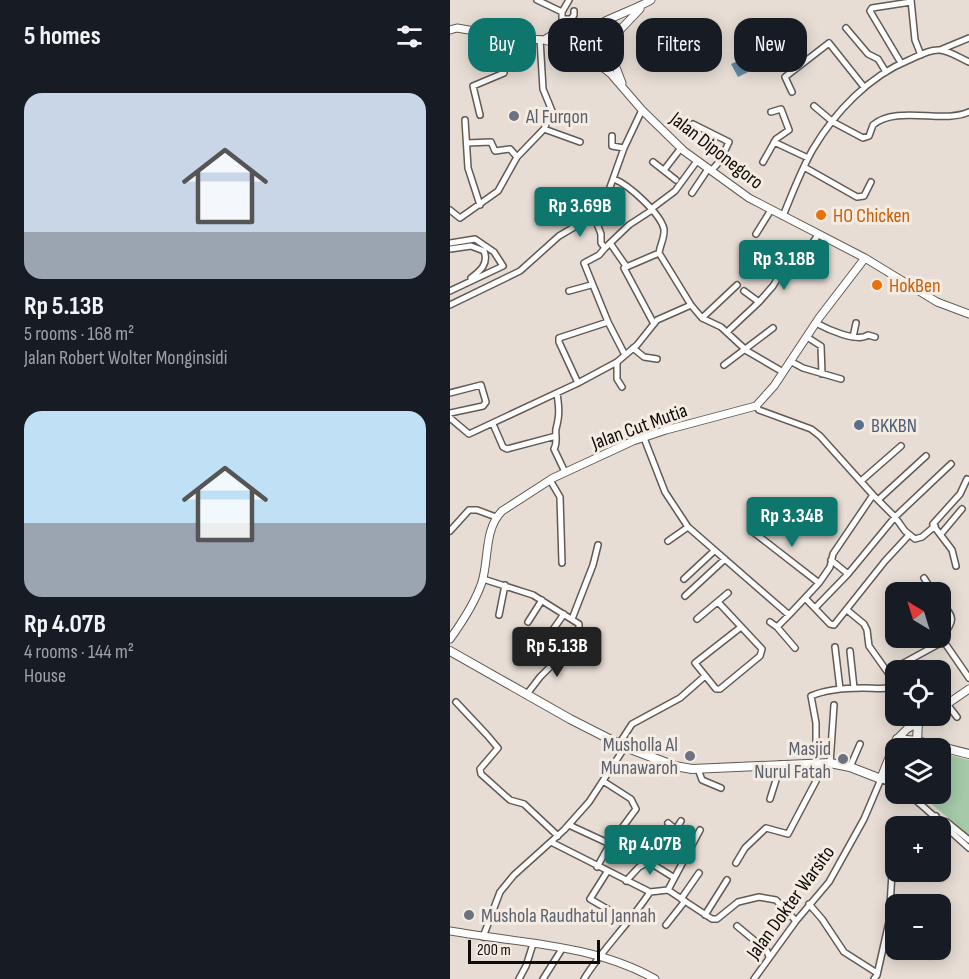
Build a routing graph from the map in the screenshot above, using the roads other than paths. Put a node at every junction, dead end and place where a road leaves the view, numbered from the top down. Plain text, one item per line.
1 (537, 0) edge
2 (569, 0) edge
3 (911, 1) edge
4 (649, 2) edge
5 (574, 11) dead end
6 (562, 12) junction
7 (612, 18) edge
8 (624, 24) edge
9 (846, 28) dead end
10 (450, 30) edge
11 (468, 30) edge
12 (548, 36) edge
13 (969, 38) edge
14 (536, 39) edge
15 (542, 39) junction
16 (548, 41) edge
17 (940, 50) junction
18 (921, 55) junction
19 (901, 63) junction
20 (969, 63) edge
21 (504, 72) edge
22 (608, 72) edge
23 (618, 72) edge
24 (886, 72) junction
25 (623, 86) junction
26 (864, 87) junction
27 (792, 92) dead end
28 (814, 106) dead end
29 (642, 110) junction
30 (771, 112) dead end
31 (969, 112) edge
32 (480, 115) dead end
33 (465, 120) dead end
34 (833, 122) junction
35 (693, 124) dead end
36 (544, 129) junction
37 (612, 136) dead end
38 (580, 142) dead end
39 (774, 142) junction
40 (467, 143) junction
41 (624, 148) junction
42 (681, 148) junction
43 (517, 157) junction
44 (808, 158) junction
45 (697, 161) junction
46 (653, 162) dead end
47 (763, 162) dead end
48 (804, 167) junction
49 (664, 170) junction
50 (709, 170) junction
51 (614, 178) junction
52 (676, 180) dead end
53 (871, 182) dead end
54 (692, 193) dead end
55 (480, 205) junction
56 (651, 209) junction
57 (450, 210) edge
58 (771, 210) junction
59 (594, 216) junction
60 (783, 216) junction
61 (756, 234) dead end
62 (818, 235) junction
63 (450, 243) edge
64 (610, 243) junction
65 (604, 248) junction
66 (450, 249) edge
67 (659, 253) junction
68 (865, 258) junction
69 (503, 266) junction
70 (626, 266) junction
71 (508, 277) junction
72 (463, 285) junction
73 (591, 285) junction
74 (737, 285) dead end
75 (450, 291) edge
76 (569, 291) dead end
77 (744, 291) dead end
78 (759, 302) junction
79 (450, 305) edge
80 (691, 305) junction
81 (969, 314) edge
82 (702, 318) junction
83 (608, 322) junction
84 (816, 323) junction
85 (856, 323) dead end
86 (654, 324) junction
87 (773, 327) dead end
88 (727, 332) junction
89 (752, 332) dead end
90 (853, 336) junction
91 (807, 337) junction
92 (875, 337) dead end
93 (757, 339) junction
94 (633, 348) junction
95 (744, 349) junction
96 (625, 355) junction
97 (657, 359) dead end
98 (790, 361) junction
99 (617, 362) junction
100 (724, 365) dead end
101 (783, 372) junction
102 (822, 374) junction
103 (841, 379) dead end
104 (578, 383) junction
105 (622, 387) dead end
106 (450, 393) edge
107 (557, 393) junction
108 (756, 406) junction
109 (450, 413) edge
110 (450, 418) edge
111 (493, 424) junction
112 (556, 436) junction
113 (644, 438) junction
114 (901, 446) dead end
115 (926, 456) dead end
116 (951, 464) dead end
117 (565, 472) junction
118 (967, 479) dead end
119 (550, 480) junction
120 (861, 482) junction
121 (875, 498) junction
122 (962, 509) dead end
123 (496, 517) junction
124 (895, 517) junction
125 (933, 524) junction
126 (688, 527) junction
127 (450, 531) edge
128 (752, 531) dead end
129 (941, 534) junction
130 (909, 535) junction
131 (668, 541) dead end
132 (598, 545) dead end
133 (714, 551) junction
134 (724, 559) junction
135 (831, 560) junction
136 (562, 563) dead end
137 (956, 566) dead end
138 (848, 574) junction
139 (924, 578) dead end
140 (483, 579) junction
141 (684, 579) dead end
142 (927, 582) edge
143 (819, 583) junction
144 (504, 585) junction
145 (728, 593) dead end
146 (685, 596) dead end
147 (806, 599) junction
148 (542, 600) junction
149 (718, 602) junction
150 (816, 607) junction
151 (847, 610) junction
152 (564, 614) junction
153 (788, 614) junction
154 (499, 615) dead end
155 (572, 619) junction
156 (697, 619) dead end
157 (528, 622) dead end
158 (770, 622) dead end
159 (741, 627) junction
160 (777, 627) junction
161 (552, 631) dead end
162 (450, 639) edge
163 (523, 639) dead end
164 (835, 646) dead end
165 (795, 648) dead end
166 (927, 648) edge
167 (949, 648) edge
168 (450, 651) edge
169 (850, 651) dead end
170 (908, 660) edge
171 (554, 663) junction
172 (885, 670) edge
173 (705, 676) junction
174 (969, 678) edge
175 (854, 688) junction
176 (840, 689) junction
177 (885, 689) edge
178 (969, 689) edge
179 (527, 694) junction
180 (951, 701) edge
181 (456, 702) dead end
182 (834, 705) dead end
183 (951, 709) edge
184 (957, 717) dead end
185 (912, 726) edge
186 (898, 738) edge
187 (860, 744) dead end
188 (622, 745) junction
189 (951, 750) edge
190 (969, 754) edge
191 (830, 763) junction
192 (781, 764) junction
193 (818, 764) junction
194 (850, 767) junction
195 (698, 769) junction
196 (885, 769) edge
197 (881, 779) junction
198 (603, 781) junction
199 (885, 781) edge
200 (721, 788) dead end
201 (770, 800) dead end
202 (920, 804) edge
203 (936, 816) edge
204 (681, 821) dead end
205 (668, 823) dead end
206 (569, 825) junction
207 (951, 825) edge
208 (676, 830) junction
209 (700, 830) dead end
210 (951, 833) edge
211 (558, 836) junction
212 (969, 840) edge
213 (551, 842) junction
214 (692, 843) junction
215 (610, 844) junction
216 (969, 848) edge
217 (736, 863) dead end
218 (597, 867) junction
219 (607, 872) junction
220 (699, 873) dead end
221 (673, 877) junction
222 (727, 880) dead end
223 (626, 881) junction
224 (668, 890) junction
225 (650, 892) junction
226 (683, 900) junction
227 (809, 904) junction
228 (609, 910) dead end
229 (705, 915) junction
230 (796, 921) junction
231 (666, 925) dead end
232 (737, 926) dead end
233 (450, 931) edge
234 (483, 937) junction
235 (885, 940) edge
236 (532, 944) junction
237 (562, 949) junction
238 (599, 956) junction
239 (769, 957) junction
240 (877, 976) edge
241 (519, 979) edge
242 (543, 979) edge
243 (584, 979) edge
244 (655, 979) edge
245 (754, 979) edge

1 - 6 street
2 - 6 street
3 - 18 street
3 - 19 street
4 - 7 main road
4 - 8 main road
5 - 6 street
9 - 24 street
10 - 11 main road, Jalan Diponegoro
12 - 15 main road
13 - 17 street
14 - 15 main road, Jalan Diponegoro
15 - 16 main road, Jalan Diponegoro
15 - 36 street
17 - 18 street
17 - 20 street
18 - 19 street
19 - 24 street
21 - 32 street
22 - 25 main road, Jalan Diponegoro
23 - 25 main road
24 - 26 street
25 - 29 main road, Jalan Diponegoro
26 - 27 street
26 - 34 street
28 - 34 street
29 - 41 street
29 - 42 main road, Jalan Diponegoro
30 - 39 street
31 - 34 street
33 - 40 street
34 - 44 street
35 - 50 street
36 - 38 street
36 - 43 street
37 - 41 street
39 - 44 street
39 - 47 street
40 - 43 street
40 - 55 street
41 - 51 street
42 - 45 main road, Jalan Diponegoro
42 - 49 street
43 - 55 street
44 - 48 street
45 - 50 main road, Jalan Diponegoro
45 - 56 street
46 - 49 street
48 - 53 street
48 - 60 street
49 - 52 street
50 - 54 street
50 - 58 main road, Jalan Diponegoro
51 - 56 street
51 - 59 street
55 - 57 street
56 - 64 street
56 - 67 street
58 - 60 main road, Jalan Diponegoro
58 - 61 street
59 - 65 street
59 - 71 street
60 - 62 main road, Jalan Diponegoro
62 - 68 main road, Jalan Diponegoro
62 - 78 street
63 - 69 street
64 - 65 street
64 - 70 street
65 - 73 street
66 - 72 street
67 - 70 street
67 - 80 street
68 - 81 main road, Jalan Diponegoro
68 - 84 main road
69 - 71 street
69 - 72 street
70 - 86 street
71 - 79 street
72 - 75 street
73 - 76 street
73 - 83 street
74 - 82 street
77 - 78 street
78 - 88 street
80 - 82 street
80 - 86 street
82 - 88 street
83 - 96 street
83 - 104 street
84 - 90 street
84 - 91 main road
85 - 90 street
86 - 94 street
87 - 93 street
88 - 95 street
89 - 93 street
90 - 92 street
91 - 98 main road
91 - 102 street
93 - 95 street
94 - 96 street
94 - 97 street
95 - 100 street
95 - 101 street
96 - 99 street
98 - 101 main road
98 - 102 street
99 - 104 street
99 - 105 street
101 - 108 main road
102 - 103 street
104 - 107 street
106 - 109 street
107 - 111 street
107 - 112 street
108 - 113 main road, Jalan Cut Mutia
108 - 120 street
110 - 111 street
111 - 112 street
112 - 117 street
113 - 117 main road, Jalan Cut Mutia
113 - 126 street
114 - 120 street
115 - 121 street
116 - 124 street
117 - 119 main road, Jalan Cut Mutia
118 - 125 street
119 - 123 main road, Jalan Cut Mutia
119 - 136 street
120 - 121 street
121 - 124 street
121 - 135 street
122 - 129 street
123 - 127 street
123 - 140 main road
124 - 130 street
124 - 138 street
125 - 129 street
125 - 130 street
126 - 131 street
126 - 133 street
128 - 143 street
129 - 137 street
130 - 151 street
132 - 155 street
133 - 134 street
133 - 141 street
134 - 146 street
134 - 153 street
135 - 138 street
135 - 143 street
138 - 150 street
139 - 142 street
140 - 144 street
140 - 162 main road
143 - 147 street
144 - 148 street
144 - 154 street
145 - 149 street
147 - 150 street
147 - 153 street
148 - 152 street
148 - 157 street
149 - 156 street
149 - 159 street
150 - 151 street
151 - 172 street
152 - 155 street
152 - 161 street
153 - 160 street
155 - 171 street
158 - 160 street
159 - 173 street
159 - 173 street
160 - 165 street
163 - 171 street
164 - 176 street
166 - 170 street
167 - 174 street
168 - 179 highway
169 - 175 street
171 - 179 street
173 - 188 street
175 - 176 street
175 - 177 street
176 - 193 street
178 - 180 main road
179 - 188 highway
181 - 211 street
182 - 191 street
183 - 184 street
185 - 186 main road
187 - 194 street
188 - 195 highway
188 - 198 street
189 - 190 highway
191 - 193 highway
191 - 194 highway
192 - 193 highway
192 - 195 highway
192 - 201 street
193 - 217 street
194 - 197 highway
195 - 200 street
196 - 197 highway
197 - 199 street
197 - 227 street, Jalan Dokter Warsito
198 - 206 street
198 - 215 street
202 - 203 street
204 - 208 street
205 - 208 street
206 - 211 street
206 - 215 street
207 - 212 street
208 - 214 street
209 - 214 street
210 - 216 street
211 - 213 street
213 - 218 street
213 - 234 street
214 - 221 street
215 - 218 street
218 - 219 street
219 - 223 street
219 - 228 street
220 - 226 street
221 - 223 street
221 - 224 street
222 - 229 street
223 - 225 street
224 - 225 street
224 - 226 street
225 - 238 street
226 - 229 street
226 - 231 street
227 - 230 street, Jalan Dokter Warsito
227 - 240 street
229 - 230 street
230 - 239 street, Jalan Dokter Warsito
232 - 239 street
233 - 234 main road
234 - 236 main road
235 - 240 street
236 - 237 main road
236 - 241 street
237 - 238 main road
237 - 242 street
238 - 243 street
238 - 244 main road
239 - 245 street, Jalan Dokter Warsito

